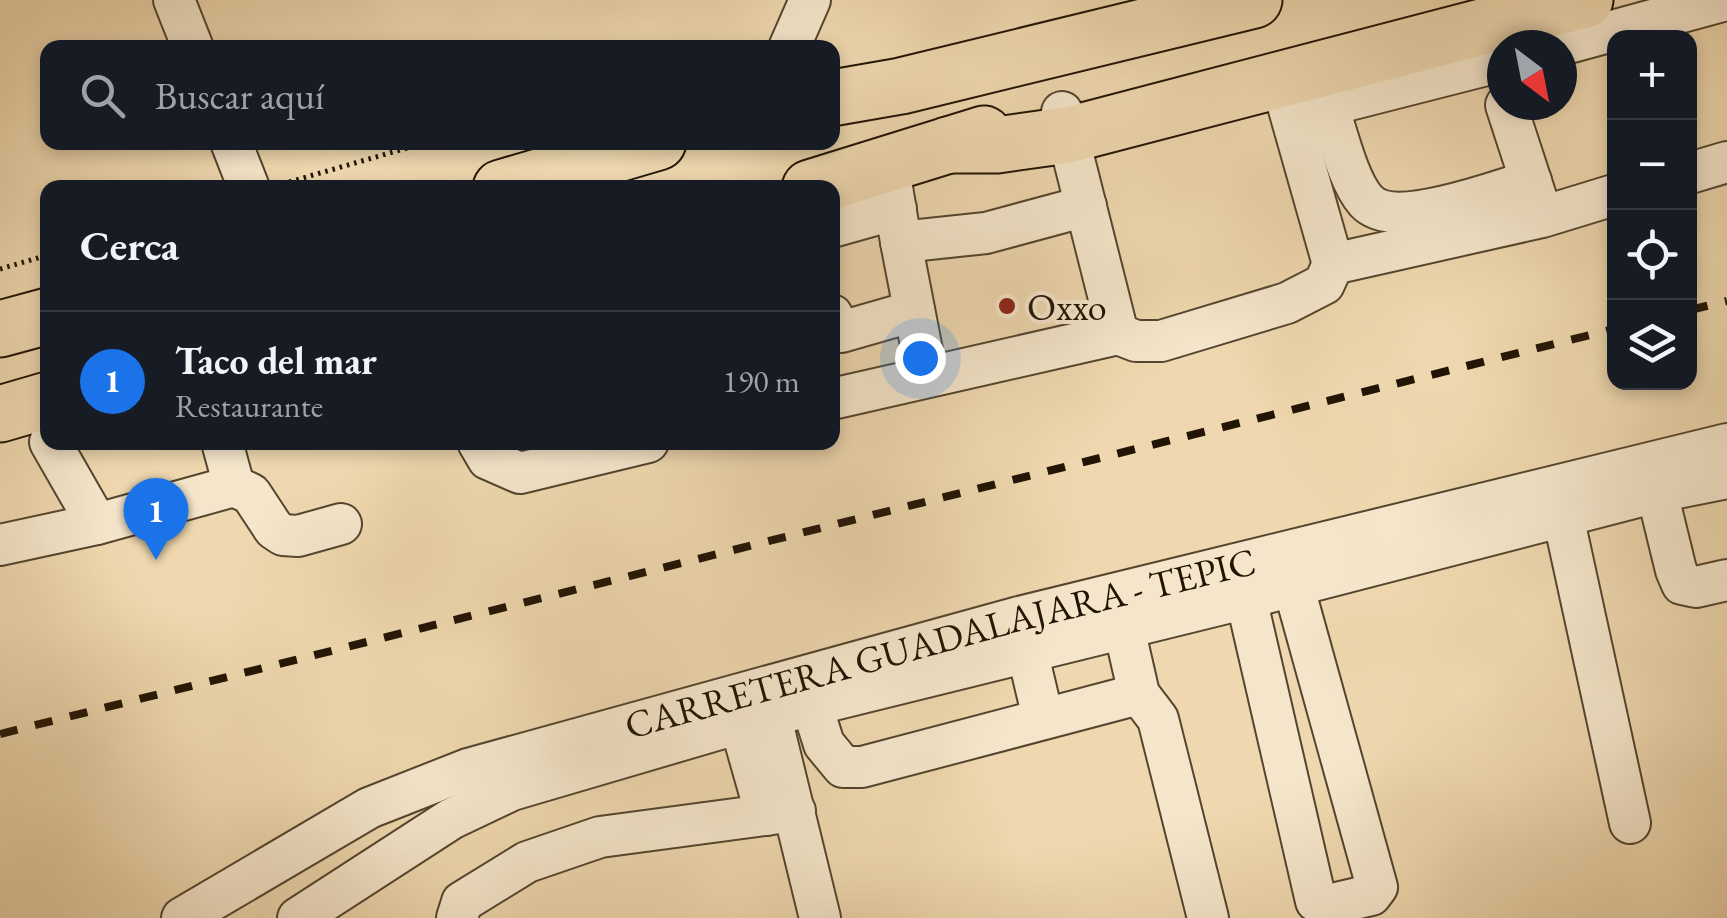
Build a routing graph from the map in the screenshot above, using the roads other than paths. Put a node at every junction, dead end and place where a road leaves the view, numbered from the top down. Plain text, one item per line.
1 (174, 0) edge
2 (810, 0) edge
3 (1128, 0) edge
4 (1254, 0) edge
5 (1438, 0) edge
6 (1585, 0) edge
7 (1726, 0) edge
8 (190, 40) edge
9 (792, 40) edge
10 (1577, 41) edge
11 (1487, 75) edge
12 (840, 93) edge
13 (840, 95) edge
14 (1300, 101) junction
15 (1511, 120) edge
16 (1064, 122) junction
17 (234, 150) edge
18 (631, 150) edge
19 (1727, 162) edge
20 (1697, 172) edge
21 (246, 180) edge
22 (528, 180) edge
23 (840, 194) edge
24 (1607, 196) edge
25 (1536, 199) junction
26 (895, 205) junction
27 (1086, 206) junction
28 (840, 224) edge
29 (1334, 264) junction
30 (914, 311) junction
31 (40, 318) edge
32 (840, 326) edge
33 (0, 329) edge
34 (1118, 334) junction
35 (926, 376) junction
36 (840, 397) edge
37 (26, 418) edge
38 (40, 439) edge
39 (1727, 444) edge
40 (47, 450) edge
41 (224, 450) edge
42 (483, 450) edge
43 (611, 450) edge
44 (1653, 476) junction
45 (1727, 478) edge
46 (234, 486) junction
47 (1559, 500) junction
48 (97, 524) junction
49 (341, 524) dead end
50 (0, 545) edge
51 (1289, 569) junction
52 (1727, 580) edge
53 (1242, 581) junction
54 (1120, 610) junction
55 (1024, 634) junction
56 (807, 690) junction
57 (1139, 694) junction
58 (751, 705) junction
59 (1043, 718) junction
60 (781, 813) junction
61 (1630, 822) dead end
62 (182, 918) edge
63 (298, 918) edge
64 (457, 918) edge
65 (820, 918) edge
66 (1208, 918) edge

1 - 8 street
2 - 9 street
3 - 12 highway
4 - 13 highway
5 - 16 highway
6 - 14 highway
7 - 10 street
11 - 14 street
14 - 16 highway
14 - 25 street
14 - 29 street
15 - 25 street
16 - 26 highway
16 - 27 street
17 - 21 street
18 - 22 highway
19 - 20 street
23 - 26 highway
24 - 25 street
25 - 29 street
26 - 27 street
26 - 28 street
26 - 30 street
27 - 34 street
29 - 34 street
30 - 32 street
30 - 35 street
31 - 33 highway
34 - 35 street
35 - 36 street
37 - 38 street
39 - 44 street, CARRETERA GUADALAJARA - TEPIC
40 - 48 street
41 - 46 street
42 - 43 street
44 - 45 street, CARRETERA GUADALAJARA - TEPIC
44 - 47 street, CARRETERA GUADALAJARA - TEPIC
44 - 52 street
46 - 48 street
46 - 49 street
47 - 51 street, CARRETERA GUADALAJARA - TEPIC
47 - 61 street
48 - 50 street
51 - 53 street, CARRETERA GUADALAJARA - TEPIC
51 - 53 street
53 - 54 street, CARRETERA GUADALAJARA - TEPIC
54 - 55 street, CARRETERA GUADALAJARA - TEPIC
54 - 57 street
55 - 56 street, CARRETERA GUADALAJARA - TEPIC
55 - 59 street
56 - 58 street, CARRETERA GUADALAJARA - TEPIC
56 - 59 street
57 - 59 street
57 - 66 street
58 - 60 street
58 - 62 street, CARRETERA GUADALAJARA - TEPIC
58 - 63 street, CARRETERA GUADALAJARA - TEPIC
60 - 64 street
60 - 65 street

